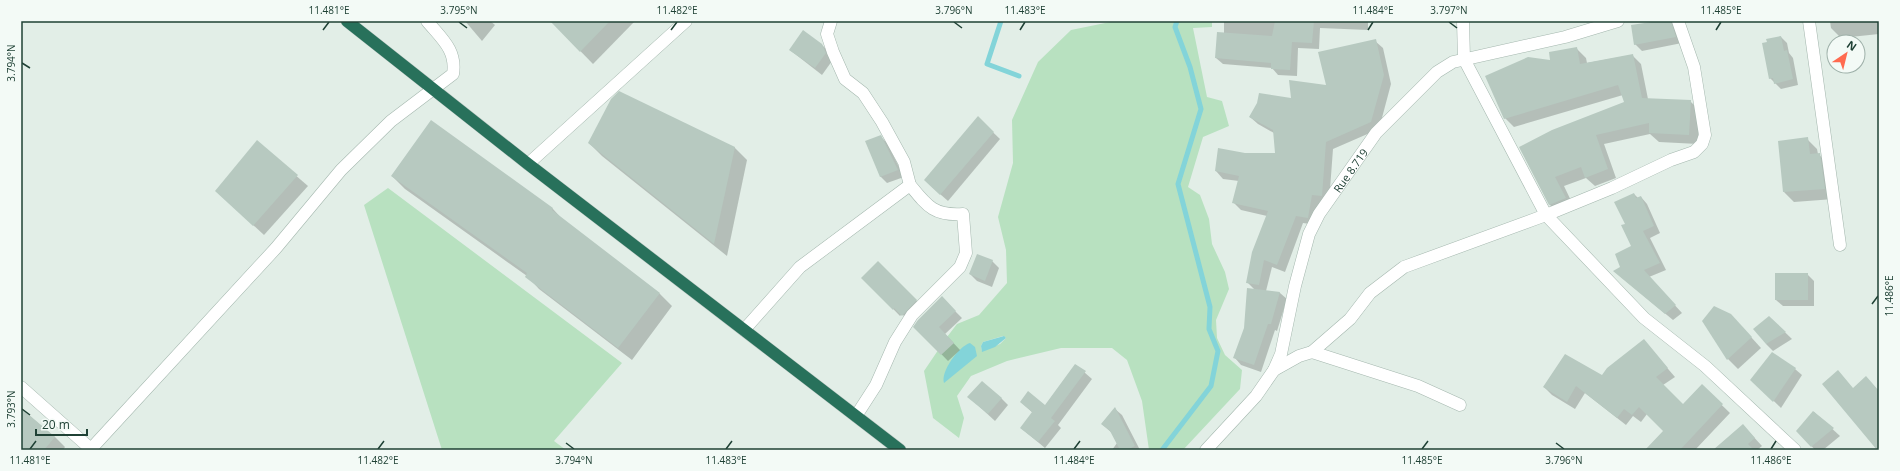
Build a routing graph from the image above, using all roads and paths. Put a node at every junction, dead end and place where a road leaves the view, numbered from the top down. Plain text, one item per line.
1 (347, 21) edge
2 (427, 21) edge
3 (686, 21) edge
4 (831, 21) edge
5 (1463, 21) edge
6 (1618, 21) edge
7 (1678, 21) edge
8 (1809, 21) edge
9 (1464, 59) junction
10 (434, 89) junction
11 (528, 164) junction
12 (910, 185) junction
13 (1546, 215) junction
14 (1840, 245) dead end
15 (744, 330) junction
16 (1312, 352) junction
17 (1274, 370) junction
18 (21, 387) edge
19 (1460, 405) dead end
20 (856, 416) junction
21 (91, 450) edge
22 (900, 450) edge
23 (1206, 450) edge
24 (1795, 450) edge

1 - 10 highway
2 - 10 street
3 - 11 street
4 - 12 street
5 - 9 street
6 - 9 street, Rue 8.719
7 - 13 street
8 - 14 street
9 - 13 street
9 - 17 street, Rue 8.719
10 - 11 highway
10 - 21 street
11 - 15 highway
12 - 15 street
12 - 20 street
13 - 16 street
13 - 24 street
15 - 20 highway
16 - 17 street
16 - 19 street
17 - 23 street, Rue 8.719
18 - 21 street
20 - 22 highway

